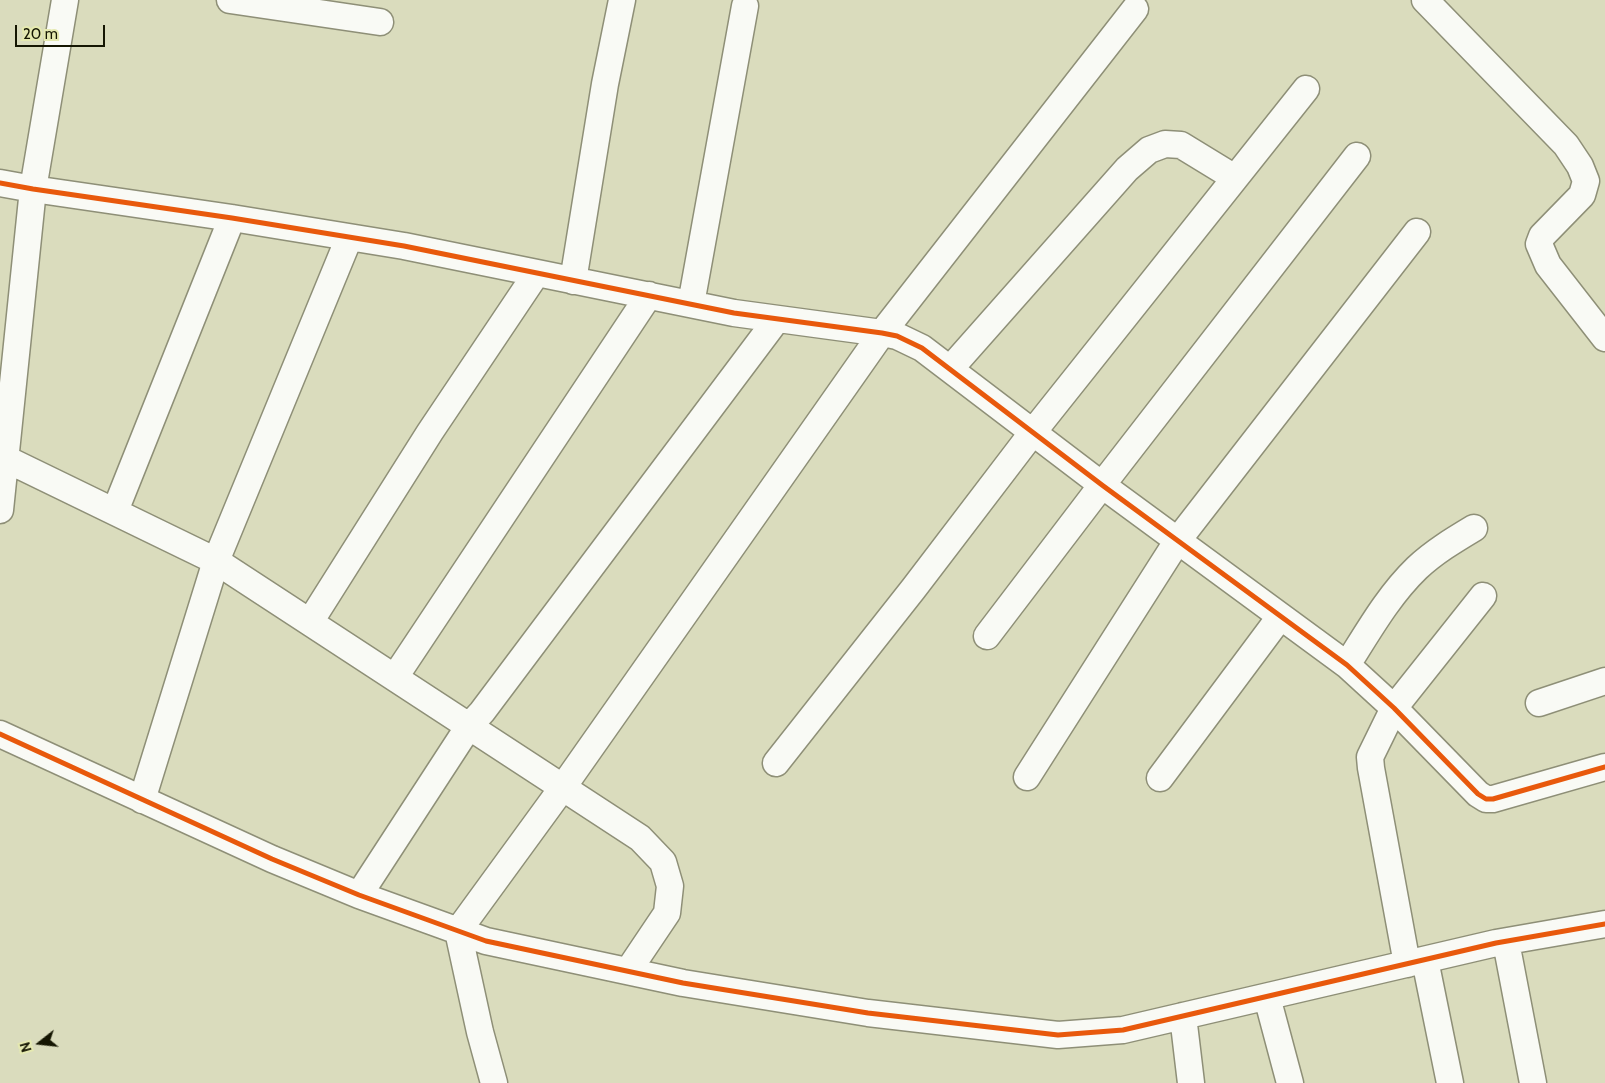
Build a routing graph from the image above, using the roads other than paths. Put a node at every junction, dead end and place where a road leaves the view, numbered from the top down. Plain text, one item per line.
1 (65, 0) edge
2 (230, 0) edge
3 (622, 0) edge
4 (1425, 0) edge
5 (745, 6) dead end
6 (1135, 8) dead end
7 (380, 22) dead end
8 (1306, 89) dead end
9 (1357, 156) dead end
10 (1235, 178) junction
11 (0, 183) edge
12 (33, 189) junction
13 (232, 218) junction
14 (1417, 232) dead end
15 (349, 238) junction
16 (536, 274) junction
17 (573, 281) junction
18 (649, 295) junction
19 (691, 304) junction
20 (777, 320) junction
21 (882, 333) junction
22 (1605, 338) edge
23 (950, 369) junction
24 (1033, 432) junction
25 (3, 459) edge
26 (1102, 485) junction
27 (0, 510) edge
28 (115, 511) junction
29 (1474, 528) dead end
30 (1178, 540) junction
31 (216, 561) junction
32 (1483, 596) dead end
33 (1280, 616) junction
34 (310, 622) junction
35 (987, 636) dead end
36 (1347, 665) junction
37 (394, 677) junction
38 (1605, 681) edge
39 (1539, 703) dead end
40 (1394, 708) junction
41 (469, 726) junction
42 (0, 734) edge
43 (776, 763) dead end
44 (1605, 767) edge
45 (1027, 777) dead end
46 (1160, 778) dead end
47 (563, 787) junction
48 (142, 800) junction
49 (359, 895) junction
50 (1605, 924) edge
51 (458, 931) junction
52 (1506, 942) junction
53 (1416, 962) junction
54 (628, 971) junction
55 (1267, 997) junction
56 (1183, 1016) junction
57 (494, 1083) edge
58 (1191, 1083) edge
59 (1290, 1083) edge
60 (1450, 1083) edge
61 (1533, 1083) edge

1 - 12 street
2 - 7 street
3 - 17 street
4 - 22 street
5 - 19 street
6 - 21 street
8 - 10 street
9 - 26 street
10 - 23 street
10 - 24 street
11 - 12 street
12 - 13 street
12 - 25 street
13 - 15 street
13 - 28 street
14 - 30 street
15 - 16 street
15 - 31 street
16 - 17 street
16 - 34 street
17 - 18 street
18 - 19 street
18 - 37 street
19 - 20 street
20 - 21 street
20 - 41 street
21 - 23 street
21 - 47 street
23 - 24 street
24 - 26 street
24 - 43 street
25 - 27 street
25 - 28 street
26 - 30 street
26 - 35 street
28 - 31 street
29 - 36 street
30 - 33 street
30 - 45 street
31 - 34 street
31 - 48 street
32 - 40 street
33 - 36 street
33 - 46 street
34 - 37 street
36 - 40 street
37 - 41 street
38 - 39 street
40 - 44 street
40 - 53 street
41 - 47 street
41 - 49 street
42 - 48 street
47 - 51 street
47 - 54 street
48 - 49 street
49 - 51 street
50 - 52 street
51 - 54 street
51 - 57 street
52 - 53 street
52 - 61 street
53 - 55 street
53 - 60 street
54 - 56 street
55 - 56 street
55 - 59 street
56 - 58 street

